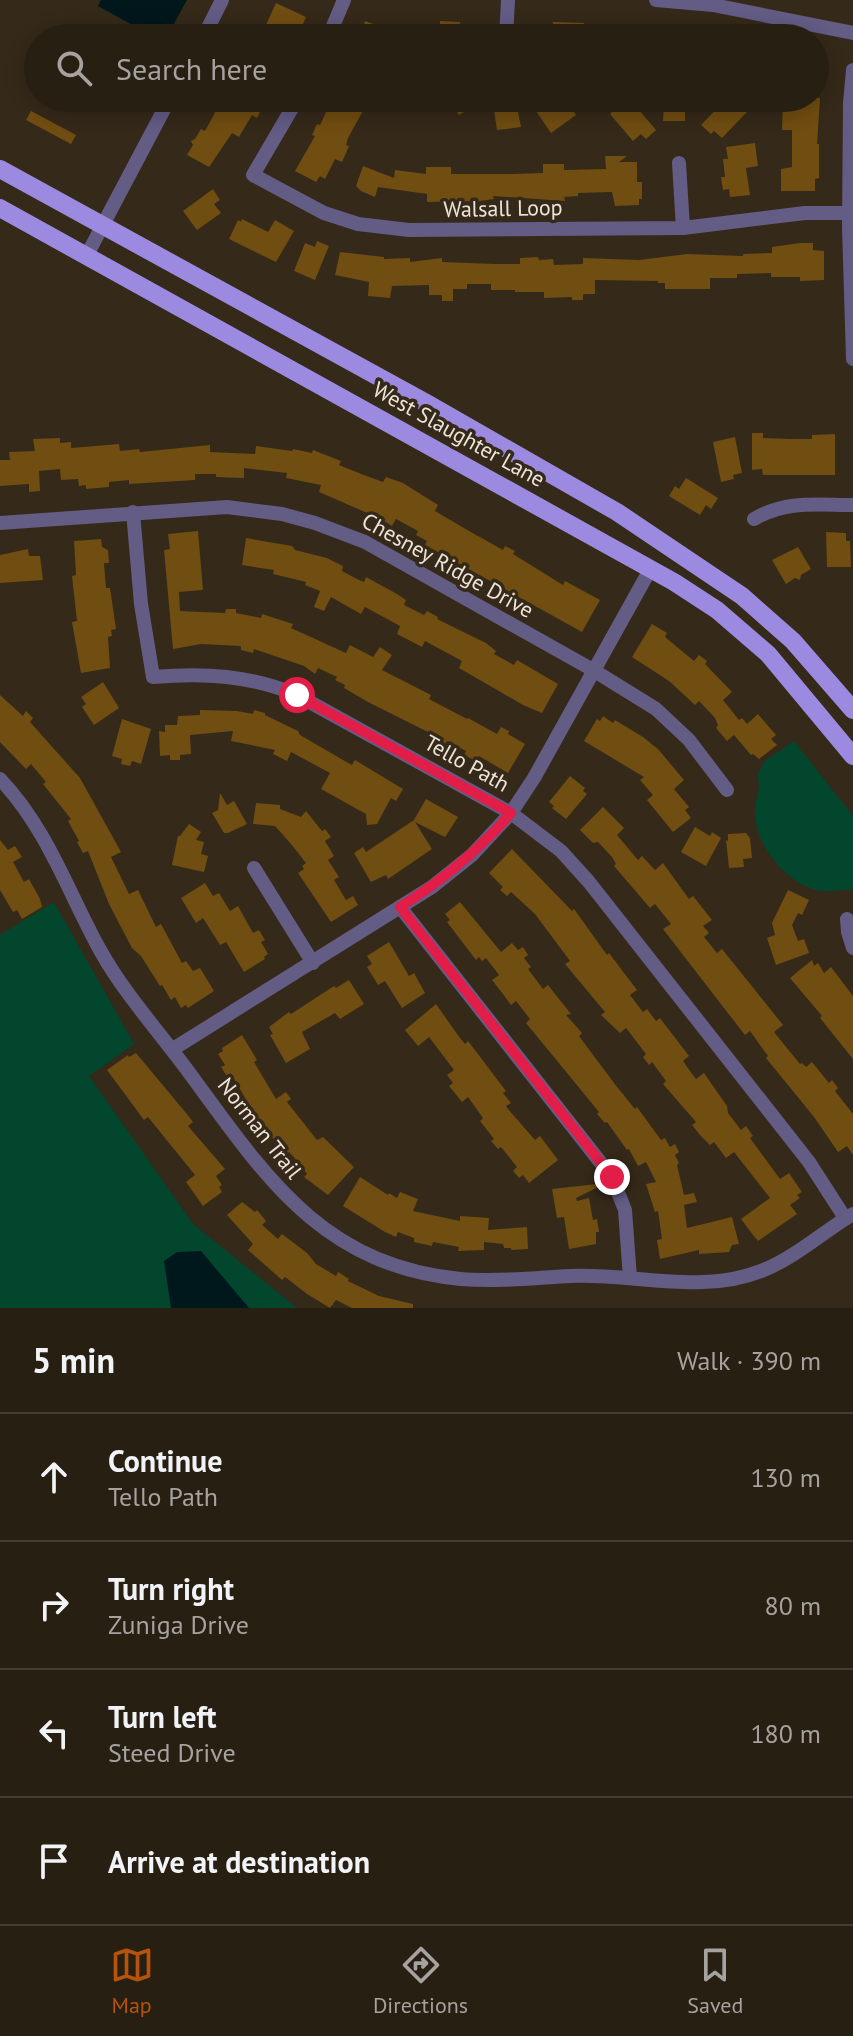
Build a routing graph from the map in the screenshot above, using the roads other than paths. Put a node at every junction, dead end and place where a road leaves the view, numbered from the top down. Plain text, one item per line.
1 (222, 0) edge
2 (344, 0) edge
3 (508, 0) edge
4 (656, 0) edge
5 (210, 24) edge
6 (334, 24) edge
7 (507, 24) edge
8 (808, 24) edge
9 (829, 28) edge
10 (853, 33) edge
11 (853, 70) edge
12 (163, 112) edge
13 (290, 112) edge
14 (679, 163) dead end
15 (0, 169) edge
16 (0, 208) edge
17 (851, 212) edge
18 (102, 226) junction
19 (683, 228) junction
20 (87, 255) junction
21 (853, 359) edge
22 (428, 404) junction
23 (410, 435) junction
24 (853, 505) edge
25 (133, 512) junction
26 (754, 519) dead end
27 (0, 523) edge
28 (651, 568) junction
29 (593, 670) junction
30 (853, 710) edge
31 (853, 756) edge
32 (0, 779) edge
33 (727, 790) dead end
34 (511, 813) junction
35 (254, 868) dead end
36 (400, 907) junction
37 (847, 919) dead end
38 (853, 948) edge
39 (313, 963) junction
40 (173, 1049) junction
41 (849, 1216) edge
42 (630, 1278) junction

1 - 5 street
2 - 6 street
3 - 7 street
4 - 8 street
9 - 10 street
11 - 17 street
12 - 18 street
13 - 19 street, Walsall Loop
14 - 19 street
15 - 18 main road, West Slaughter Lane
16 - 20 main road, West Slaughter Lane
17 - 19 street, Walsall Loop
17 - 21 street
18 - 20 street
18 - 22 main road, West Slaughter Lane
20 - 23 main road, West Slaughter Lane
22 - 23 main road
22 - 30 main road, West Slaughter Lane
23 - 28 main road, West Slaughter Lane
24 - 26 street
25 - 27 street, Chesney Ridge Drive
25 - 29 street, Chesney Ridge Drive
25 - 34 street, Tello Path
28 - 29 street
28 - 31 main road, West Slaughter Lane
29 - 33 street, Chesney Ridge Drive
29 - 34 street
32 - 40 street, Norman Trail
34 - 36 street
34 - 41 street, Tello Path
35 - 39 street
36 - 39 street
36 - 42 street
37 - 38 street
39 - 40 street
40 - 42 street, Norman Trail
41 - 42 street, Norman Trail

